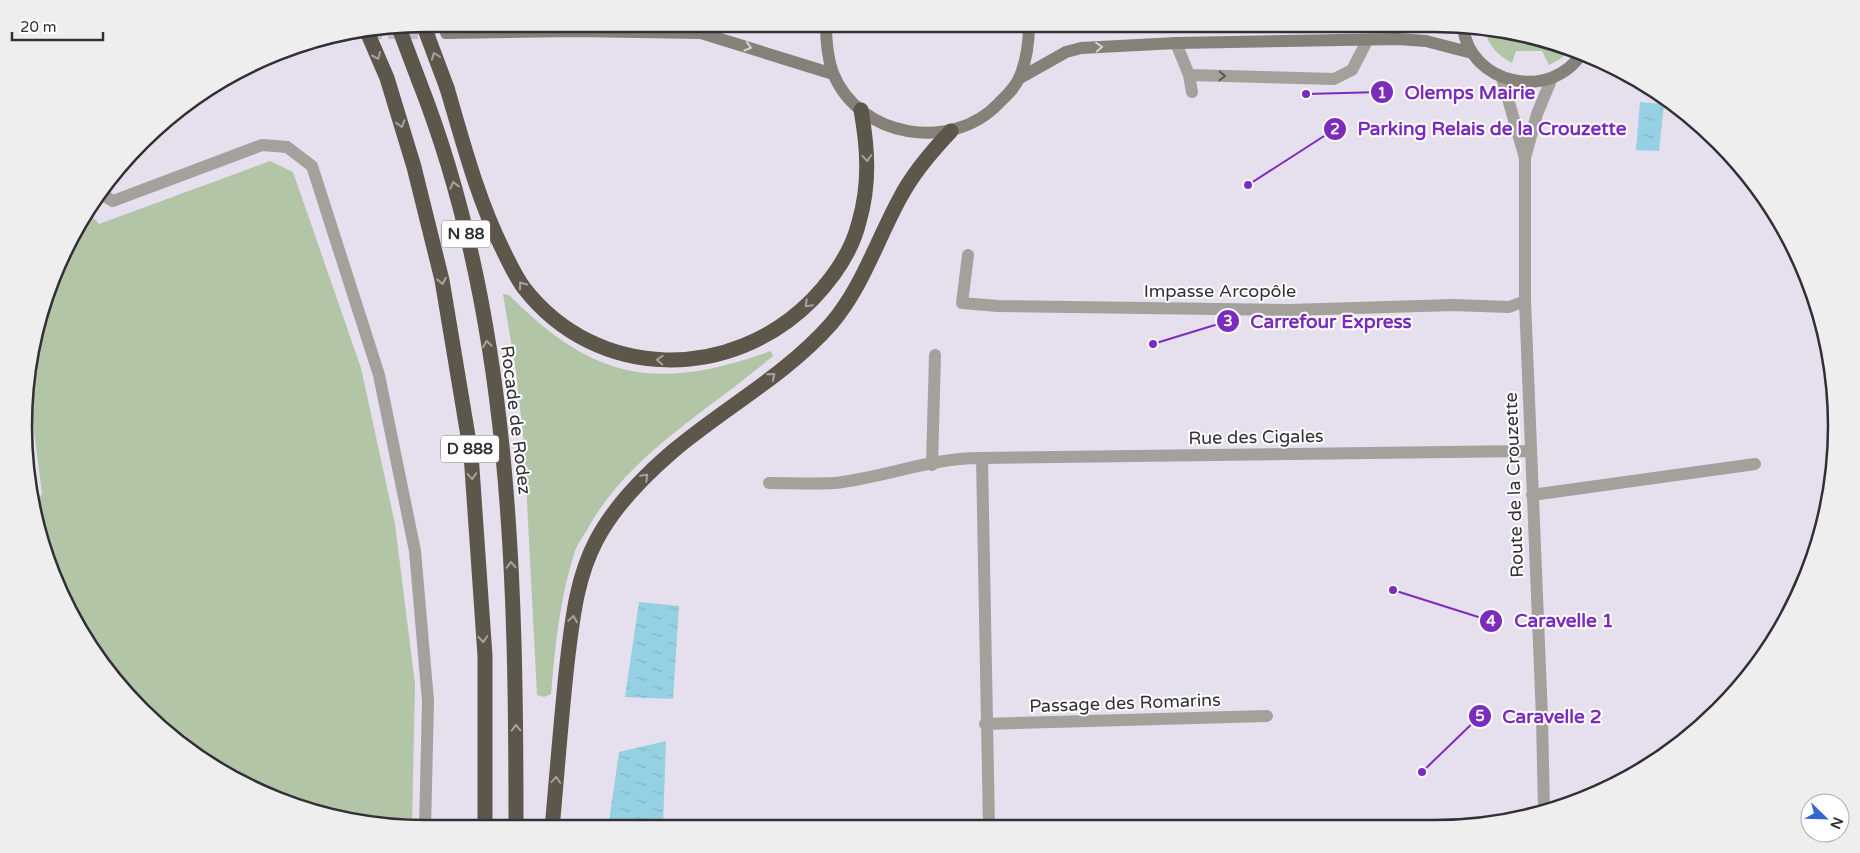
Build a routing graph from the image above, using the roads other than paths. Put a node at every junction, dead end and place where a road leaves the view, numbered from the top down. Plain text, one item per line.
1 (426, 32) edge
2 (511, 32) edge
3 (638, 32) edge
4 (704, 32) edge
5 (826, 32) edge
6 (1028, 32) edge
7 (401, 33) edge
8 (446, 33) tunnel mouth
9 (701, 33) junction
10 (1465, 34) edge
11 (369, 37) edge
12 (1367, 41) junction
13 (1176, 43) junction
14 (1472, 52) junction
15 (1576, 59) edge
16 (833, 74) junction
17 (1190, 75) junction
18 (1020, 78) junction
19 (1502, 78) junction
20 (1552, 78) junction
21 (1192, 92) dead end
22 (860, 110) junction
23 (951, 131) junction
24 (1526, 158) junction
25 (107, 197) edge
26 (968, 256) dead end
27 (1525, 301) junction
28 (935, 355) dead end
29 (495, 392) joint
30 (1530, 451) junction
31 (982, 458) junction
32 (1754, 464) dead end
33 (932, 465) junction
34 (769, 483) dead end
35 (1532, 494) junction
36 (1267, 716) dead end
37 (985, 724) junction
38 (1544, 805) edge
39 (425, 820) edge
40 (485, 820) edge
41 (516, 820) edge
42 (553, 820) edge
43 (989, 820) edge

22 -> 1 highway, bridge
2 - 8 street
3 - 9 street
4 - 9 street
5 - 16 street
6 - 18 street
29 -> 7 highway, Rocade de Rodez / N 88, bridge
9 -> 16 street
10 - 14 street
11 -> 40 highway, D 888
12 - 13 street
12 - 14 street
17 -> 12 street
13 - 17 street
18 -> 13 street
14 - 19 street
15 - 20 street
16 - 22 street
17 - 21 street
18 - 23 street
19 - 20 street
19 - 24 street, Route de la Crouzette
20 - 24 street, Route de la Crouzette
22 - 23 street
42 -> 23 highway
24 - 27 street, Route de la Crouzette
25 - 39 street
26 - 27 street, Impasse Arcopôle
27 - 30 street, Route de la Crouzette
28 - 33 street
41 -> 29 highway, Rocade de Rodez / D 888
30 - 31 street, Rue des Cigales
30 - 35 street, Route de la Crouzette
31 - 33 street, Rue des Cigales
31 - 37 street
32 - 35 street
33 - 34 street, Rue des Cigales
35 - 38 street, Route de la Crouzette
36 - 37 street, Passage des Romarins
37 - 43 street

